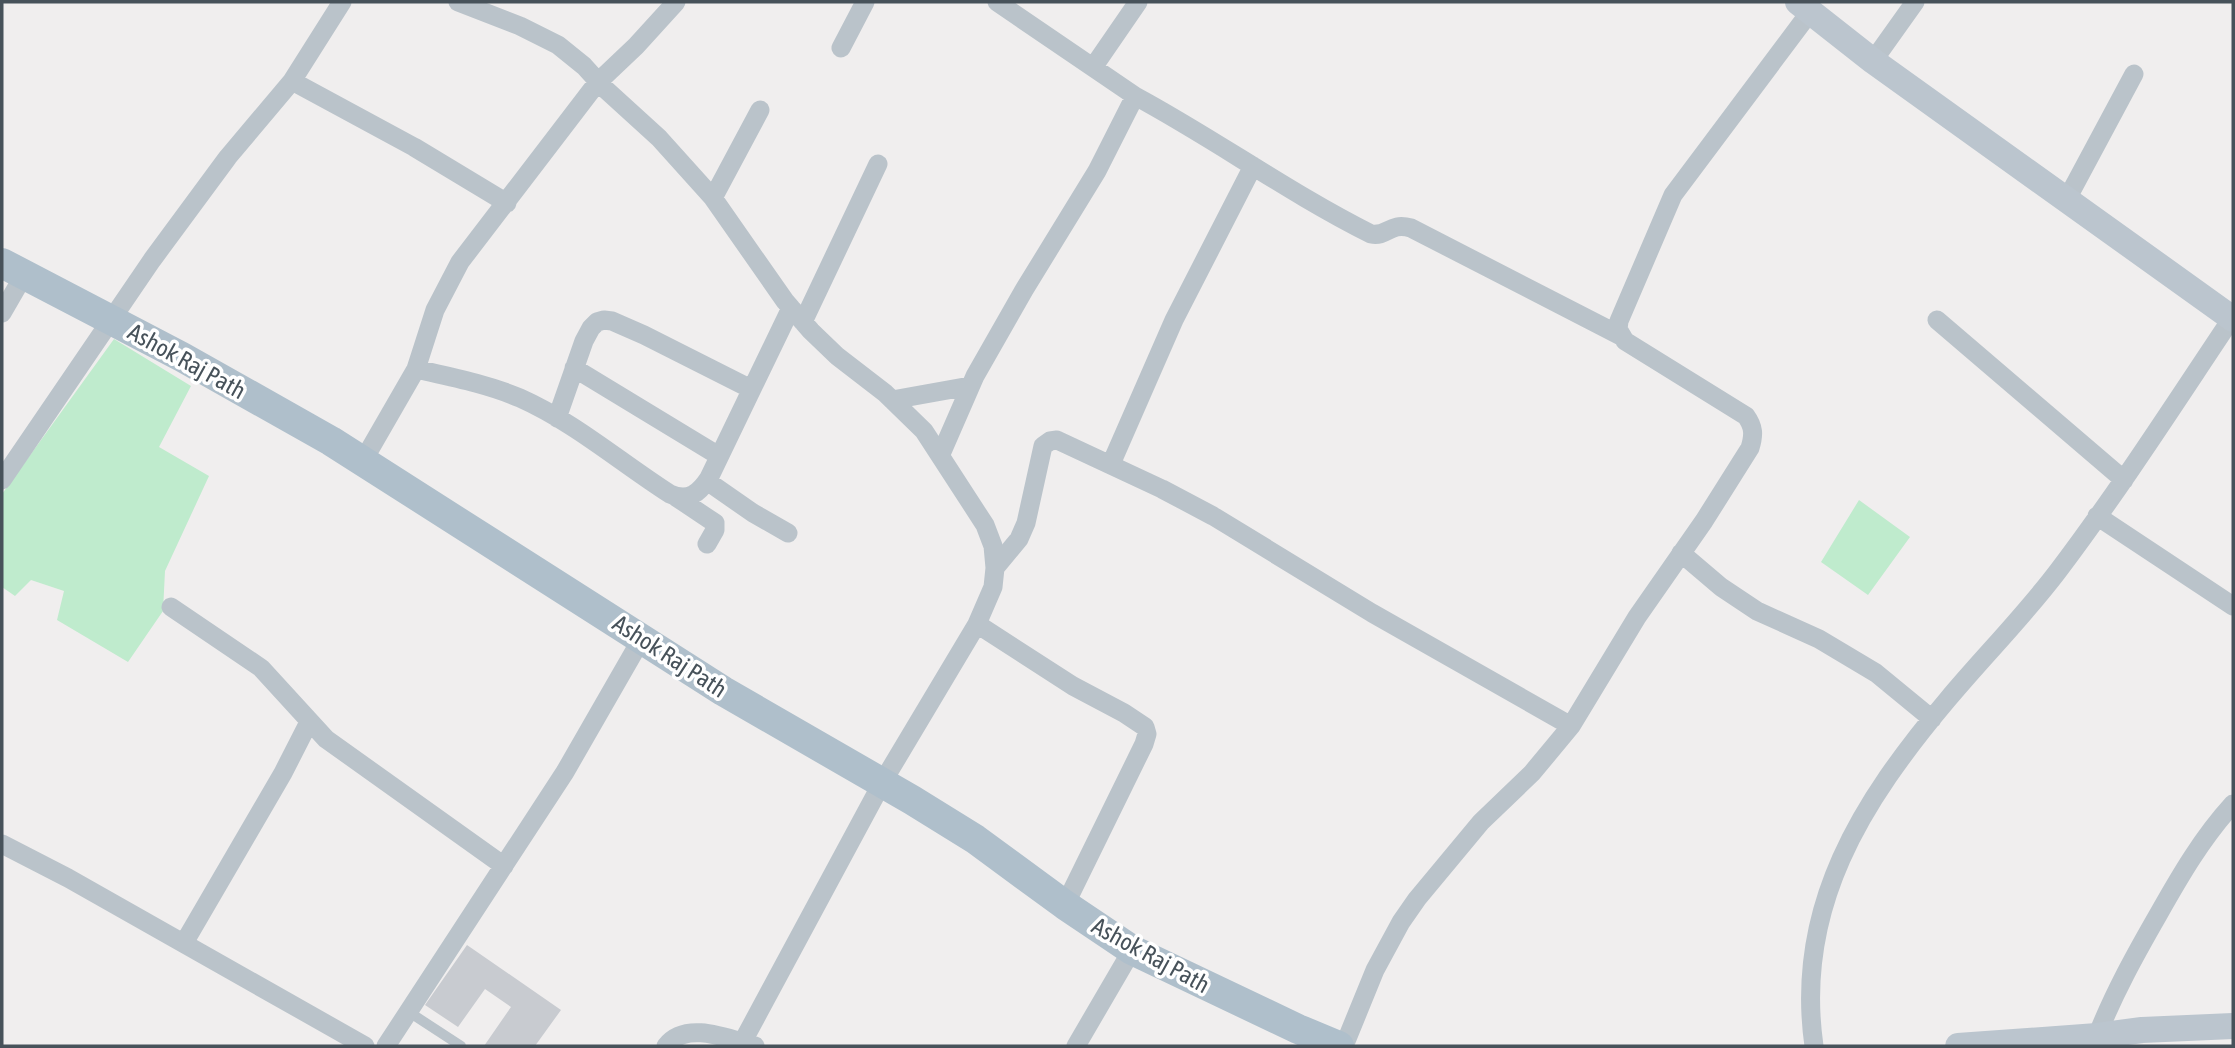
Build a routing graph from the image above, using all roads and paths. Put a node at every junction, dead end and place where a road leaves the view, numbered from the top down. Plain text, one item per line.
1 (342, 2) edge
2 (458, 2) edge
3 (676, 2) edge
4 (865, 2) edge
5 (1138, 2) edge
6 (1915, 2) edge
7 (1006, 4) edge
8 (1804, 7) edge
9 (841, 48) dead end
10 (1873, 61) junction
11 (1094, 66) junction
12 (2134, 74) dead end
13 (292, 81) junction
14 (599, 82) junction
15 (1135, 96) junction
16 (760, 110) dead end
17 (878, 163) dead end
18 (1253, 166) junction
19 (713, 198) junction
20 (2067, 199) junction
21 (507, 203) junction
22 (13, 269) edge
23 (2, 313) edge
24 (797, 315) junction
25 (2233, 319) edge
26 (113, 320) junction
27 (1937, 320) dead end
28 (1621, 337) junction
29 (574, 368) junction
30 (416, 369) junction
31 (970, 386) junction
32 (751, 389) junction
33 (892, 400) junction
34 (557, 418) junction
35 (941, 454) junction
36 (719, 456) junction
37 (363, 461) junction
38 (1111, 464) junction
39 (2, 480) edge
40 (2124, 480) junction
41 (707, 481) junction
42 (676, 497) junction
43 (2097, 516) junction
44 (788, 533) dead end
45 (706, 544) dead end
46 (1681, 553) junction
47 (995, 568) junction
48 (2233, 606) edge
49 (171, 607) dead end
50 (976, 624) junction
51 (642, 638) junction
52 (1932, 719) junction
53 (309, 722) junction
54 (1572, 726) junction
55 (882, 783) junction
56 (2233, 804) edge
57 (2, 844) edge
58 (504, 866) junction
59 (1065, 905) junction
60 (184, 943) junction
61 (1132, 950) junction
62 (409, 1012) junction
63 (2233, 1027) edge
64 (2097, 1035) junction
65 (749, 1044) edge
66 (365, 1046) edge
67 (386, 1046) edge
68 (461, 1046) edge
69 (666, 1046) edge
70 (1076, 1046) edge
71 (1339, 1046) edge
72 (1344, 1046) edge
73 (1814, 1046) edge
74 (1958, 1046) edge

1 - 13 street
2 - 14 street
3 - 14 street
4 - 9 street
5 - 11 street
6 - 10 street
7 - 11 street
8 - 10 main road
8 - 28 street
10 - 20 main road
11 - 15 street
12 - 20 street
13 - 21 street
13 - 26 street
14 - 19 street
14 - 21 street
15 - 18 street
15 - 31 street
16 - 19 street
17 - 24 street
18 - 28 street
18 - 38 street
19 - 24 street
20 - 25 main road
21 - 30 street
22 - 23 street
22 - 26 main road, Ashok Raj Path
24 - 32 street
24 - 33 street
25 - 40 street
26 - 37 main road, Ashok Raj Path
26 - 39 street
27 - 40 street
28 - 46 street
29 - 32 street
29 - 34 street
29 - 36 street
30 - 34 street
30 - 37 street
31 - 33 street
31 - 35 street
32 - 36 street
33 - 35 street
34 - 42 street
35 - 47 street
36 - 41 street
37 - 51 main road, Ashok Raj Path
38 - 47 street
38 - 54 street
40 - 43 street
41 - 42 street
41 - 44 street
42 - 45 street
43 - 48 street
43 - 52 street
46 - 52 street
46 - 54 street
47 - 50 street
49 - 53 street
50 - 55 street
50 - 59 street
51 - 55 main road, Ashok Raj Path
51 - 58 street
52 - 73 street
53 - 58 street
53 - 60 street
54 - 72 street
55 - 59 main road, Ashok Raj Path
55 - 65 street
56 - 64 street
57 - 60 street
58 - 62 street
59 - 61 main road, Ashok Raj Path
60 - 66 street
61 - 70 street
61 - 71 main road, Ashok Raj Path
62 - 67 street
62 - 68 lane
63 - 64 main road
64 - 74 main road
65 - 69 street

